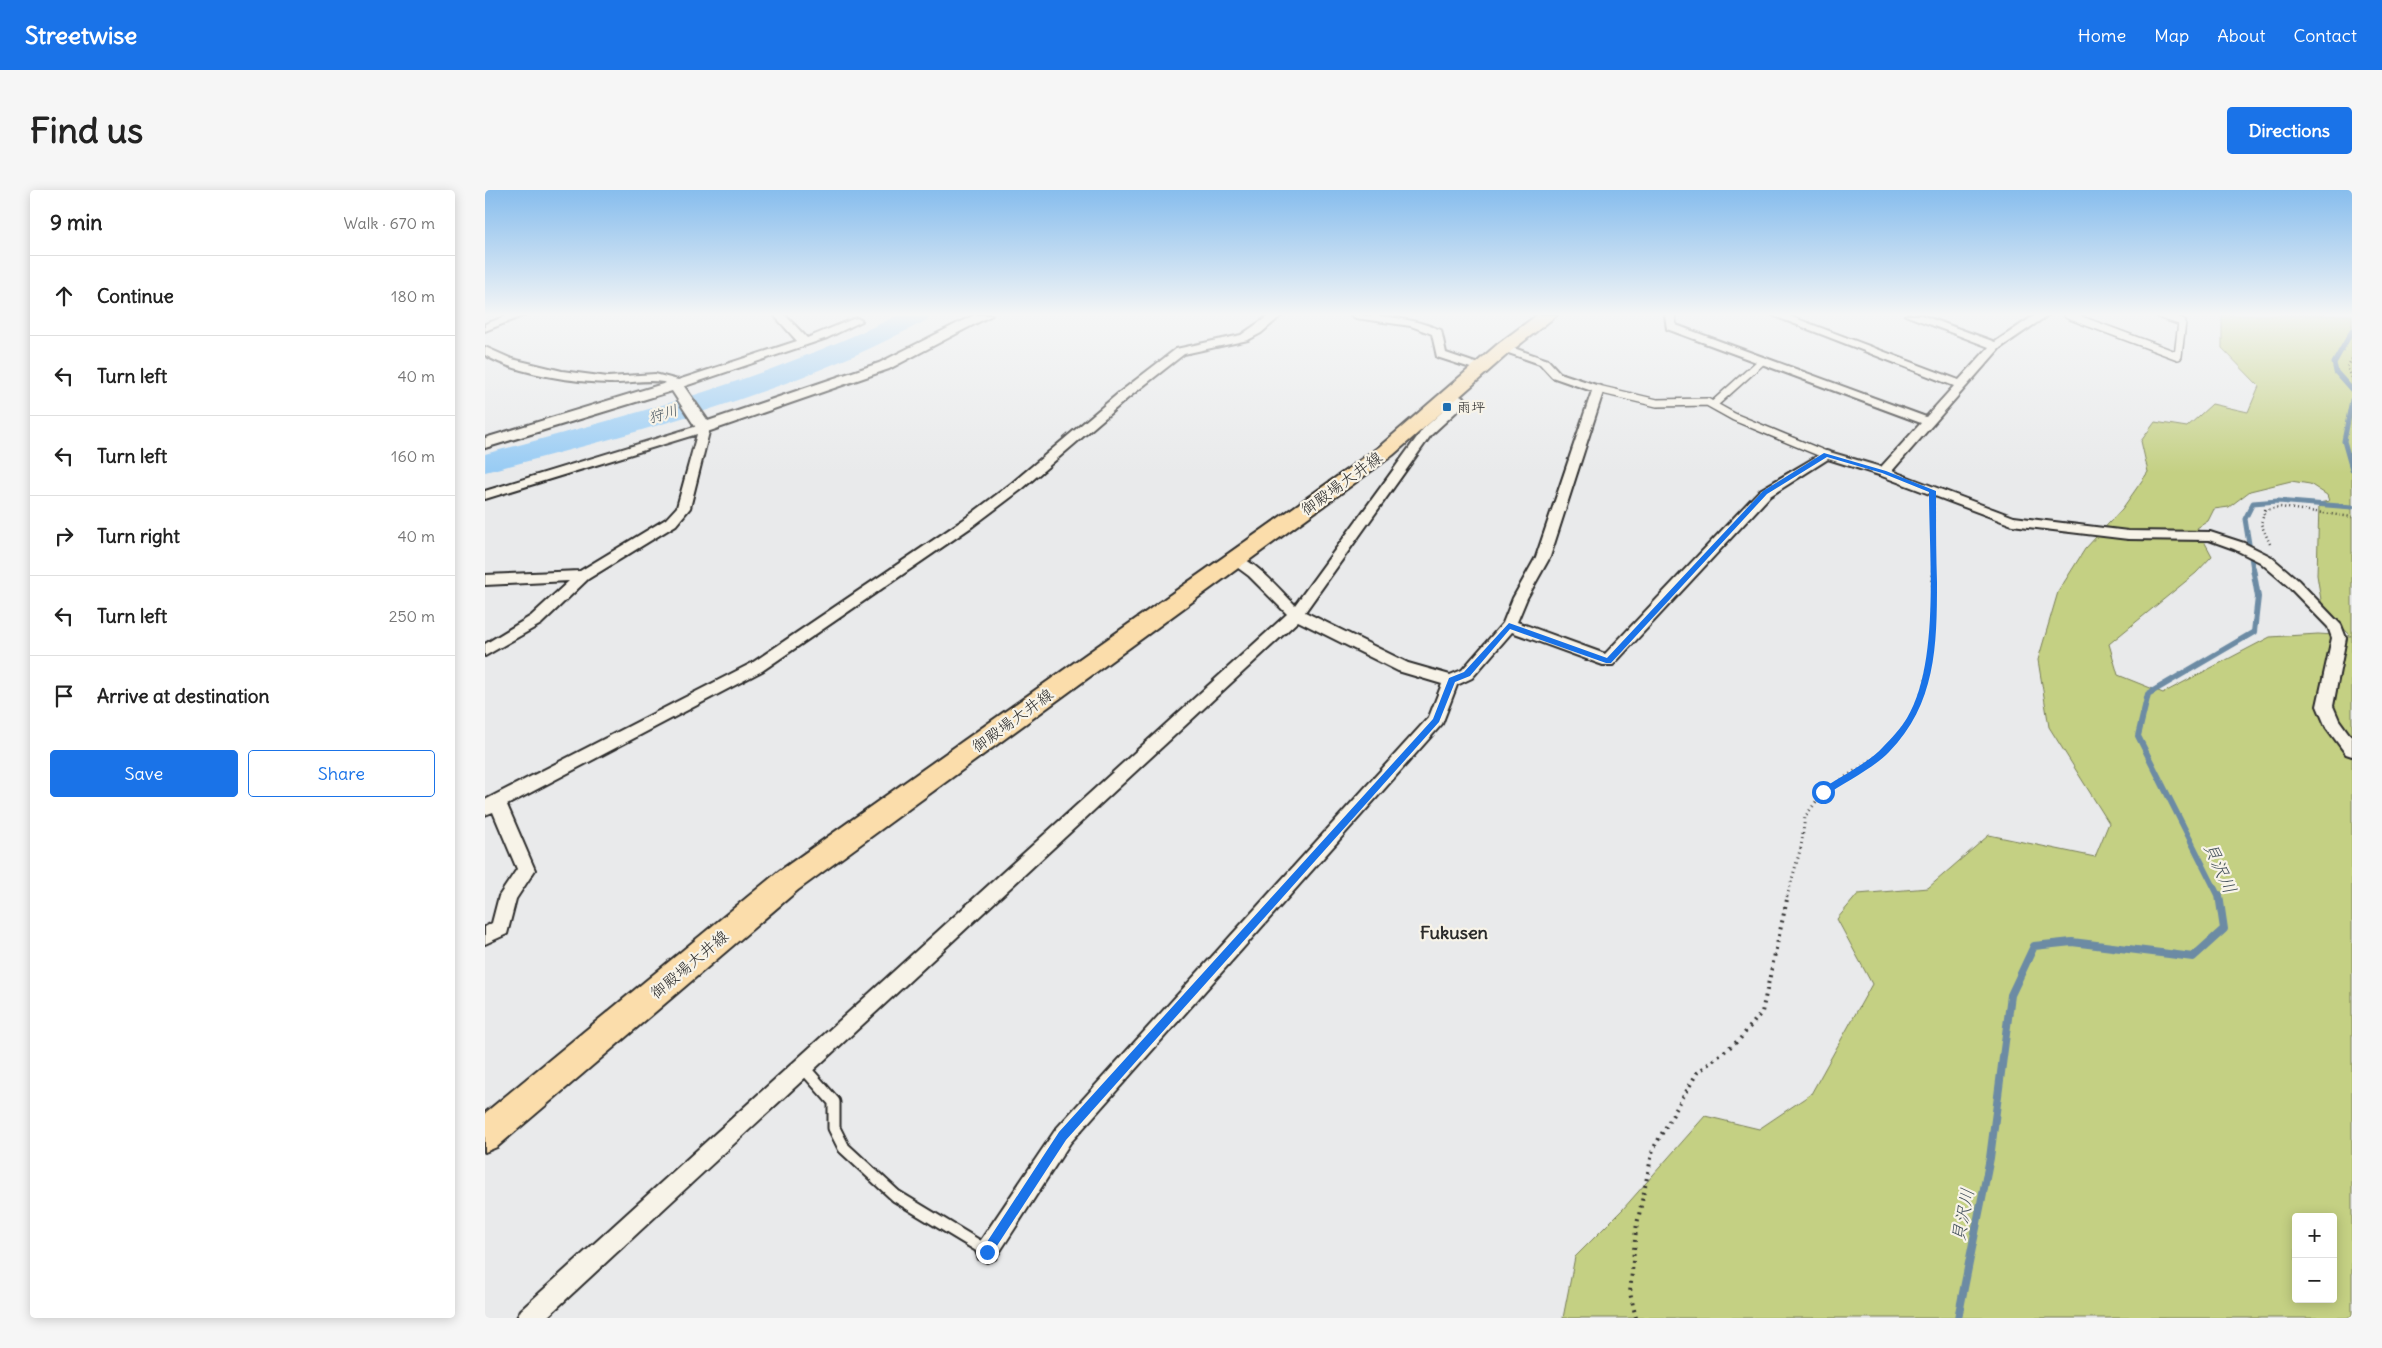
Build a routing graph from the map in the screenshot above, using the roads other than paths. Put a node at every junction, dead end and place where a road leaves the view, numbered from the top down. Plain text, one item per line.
1 (527, 368) edge
2 (727, 368) edge
3 (879, 368) edge
4 (1159, 368) edge
5 (1479, 368) edge
6 (1549, 368) edge
7 (1755, 368) edge
8 (1780, 368) edge
9 (1916, 368) edge
10 (1978, 368) edge
11 (1483, 369) joint
12 (676, 385) junction
13 (1962, 385) junction
14 (1598, 389) junction
15 (1452, 395) junction
16 (1713, 405) junction
17 (1929, 422) junction
18 (704, 428) junction
19 (485, 443) edge
20 (1826, 455) junction
21 (1884, 472) junction
22 (485, 495) edge
23 (1235, 559) junction
24 (583, 576) junction
25 (485, 580) edge
26 (1296, 614) junction
27 (1509, 625) junction
28 (485, 651) edge
29 (1451, 680) junction
30 (2352, 750) edge
31 (491, 805) edge
32 (485, 936) edge
33 (803, 1067) junction
34 (485, 1135) edge
35 (987, 1252) joint
36 (529, 1318) edge

1 - 12 street
2 - 12 street
3 - 18 street
4 - 31 street
5 - 11 street
6 - 14 street
7 - 16 lane
8 - 17 street
9 - 13 street
10 - 13 street
11 - 15 main road, 御殿場大井線
12 - 18 street
12 - 19 street
13 - 17 street
14 - 16 lane
14 - 27 street
15 - 23 main road, 御殿場大井線
15 - 26 street
16 - 20 lane
17 - 21 street
18 - 22 street
18 - 24 street
20 - 21 street
20 - 27 street
21 - 30 street
23 - 26 street
23 - 34 main road, 御殿場大井線
24 - 25 street
24 - 28 street
26 - 29 street
26 - 33 street
27 - 29 street
29 - 35 street
31 - 32 street
33 - 35 lane
33 - 36 street

